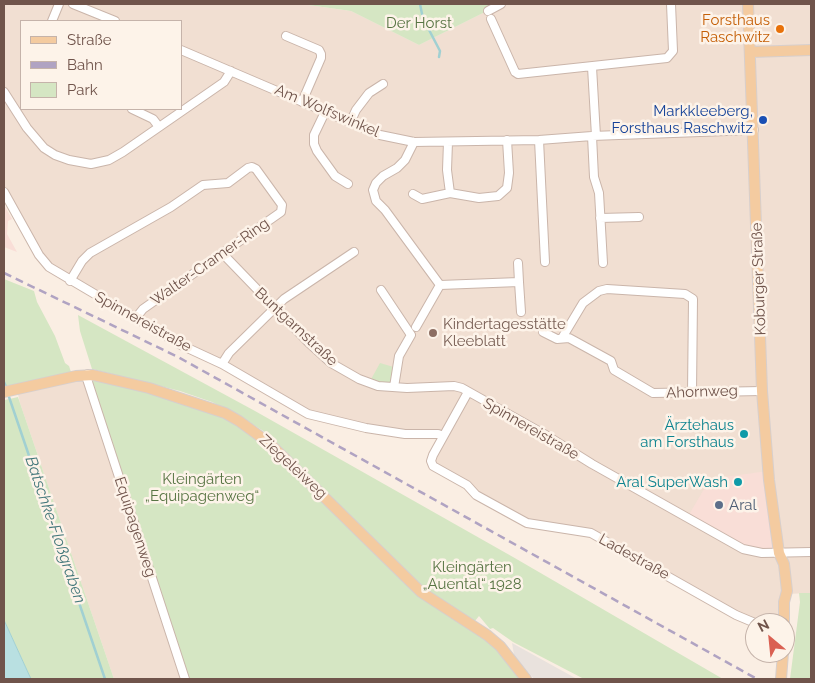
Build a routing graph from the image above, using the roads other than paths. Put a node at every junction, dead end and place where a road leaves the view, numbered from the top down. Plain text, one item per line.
1 (59, 4) edge
2 (73, 4) edge
3 (502, 4) edge
4 (671, 4) edge
5 (748, 4) edge
6 (52, 20) edge
7 (113, 20) edge
8 (286, 36) dead end
9 (182, 50) edge
10 (811, 50) edge
11 (751, 52) junction
12 (592, 67) junction
13 (231, 71) junction
14 (384, 84) dead end
15 (4, 92) edge
16 (302, 102) junction
17 (134, 110) edge
18 (325, 112) junction
19 (350, 123) junction
20 (159, 127) junction
21 (754, 130) junction
22 (594, 136) junction
23 (508, 140) junction
24 (539, 140) junction
25 (414, 142) junction
26 (448, 142) junction
27 (348, 184) dead end
28 (4, 192) edge
29 (450, 193) junction
30 (413, 194) dead end
31 (639, 217) dead end
32 (600, 218) junction
33 (354, 252) dead end
34 (222, 253) junction
35 (545, 262) dead end
36 (603, 263) dead end
37 (518, 264) dead end
38 (70, 281) junction
39 (519, 282) junction
40 (440, 285) junction
41 (381, 290) dead end
42 (275, 307) junction
43 (521, 312) dead end
44 (135, 319) junction
45 (416, 327) dead end
46 (543, 332) dead end
47 (562, 338) junction
48 (222, 364) junction
49 (88, 374) junction
50 (394, 387) junction
51 (762, 391) junction
52 (8, 392) edge
53 (468, 392) junction
54 (692, 393) junction
55 (443, 436) junction
56 (811, 552) edge
57 (779, 553) junction
58 (784, 613) edge
59 (745, 619) edge
60 (782, 663) edge
61 (185, 679) edge
62 (526, 679) edge
63 (781, 679) edge

1 - 6 street
2 - 7 street
3 - 12 street
4 - 12 street
5 - 11 main road, Koburger Straße
8 - 16 street
9 - 13 street, Am Wolfswinkel
10 - 11 main road
11 - 21 main road, Koburger Straße
12 - 22 street
13 - 16 street, Am Wolfswinkel
13 - 20 street
14 - 19 street
15 - 20 street
16 - 18 street, Am Wolfswinkel
17 - 20 street
18 - 19 street, Am Wolfswinkel
18 - 27 street
19 - 25 street, Am Wolfswinkel
21 - 22 street, Am Wolfswinkel
21 - 51 main road, Koburger Straße
22 - 24 street, Am Wolfswinkel
22 - 32 street
23 - 24 street, Am Wolfswinkel
23 - 26 street, Am Wolfswinkel
23 - 29 street
24 - 35 street
25 - 26 street, Am Wolfswinkel
25 - 40 street
26 - 29 street
28 - 38 street, Spinnereistraße
29 - 30 street
31 - 32 street
32 - 36 street
33 - 42 street
34 - 38 street, Walter-Cramer-Ring
34 - 42 street, Buntgarnstraße
34 - 44 street, Walter-Cramer-Ring
37 - 39 street
38 - 44 street, Spinnereistraße
39 - 40 street
39 - 43 street
40 - 45 street
41 - 50 street
42 - 48 street
42 - 50 street, Buntgarnstraße
44 - 48 street, Spinnereistraße
46 - 47 street, Ahornweg
47 - 54 street, Ahornweg
47 - 54 street
48 - 55 street, Spinnereistraße
49 - 52 main road, Ziegeleiweg
49 - 61 street, Equipagenweg
49 - 62 main road, Ziegeleiweg
50 - 53 street, Buntgarnstraße
51 - 54 street, Ahornweg
51 - 57 main road, Koburger Straße
53 - 55 street, Spinnereistraße
53 - 57 street, Spinnereistraße
55 - 59 street, Ladestraße
56 - 57 street, Spinnereistraße
57 - 58 main road, Koburger Straße
60 - 63 main road

